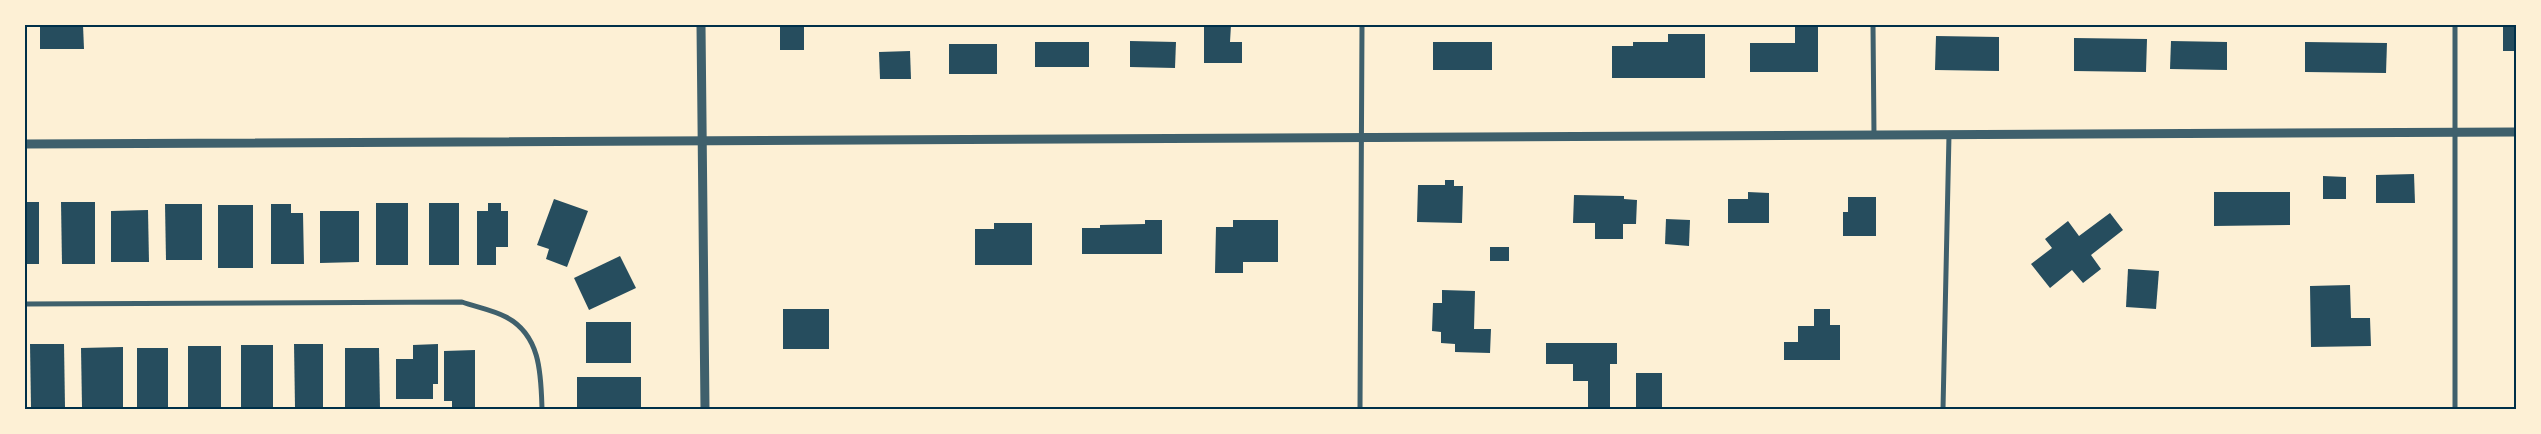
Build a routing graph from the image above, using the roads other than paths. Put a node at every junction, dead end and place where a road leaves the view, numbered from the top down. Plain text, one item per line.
1 (701, 25) edge
2 (1362, 25) edge
3 (1873, 25) edge
4 (2455, 25) edge
5 (2516, 132) edge
6 (2454, 133) junction
7 (1874, 135) junction
8 (1949, 135) junction
9 (1362, 138) junction
10 (704, 141) junction
11 (25, 144) edge
12 (25, 304) edge
13 (542, 409) edge
14 (705, 409) edge
15 (1360, 409) edge
16 (1944, 409) edge
17 (2456, 409) edge

1 - 10 street
2 - 9 street
3 - 7 street
4 - 6 street
5 - 6 street
6 - 8 street
6 - 17 street
7 - 8 street
7 - 9 street
8 - 16 street
9 - 10 street
9 - 15 street
10 - 11 street
10 - 14 street
12 - 13 street

